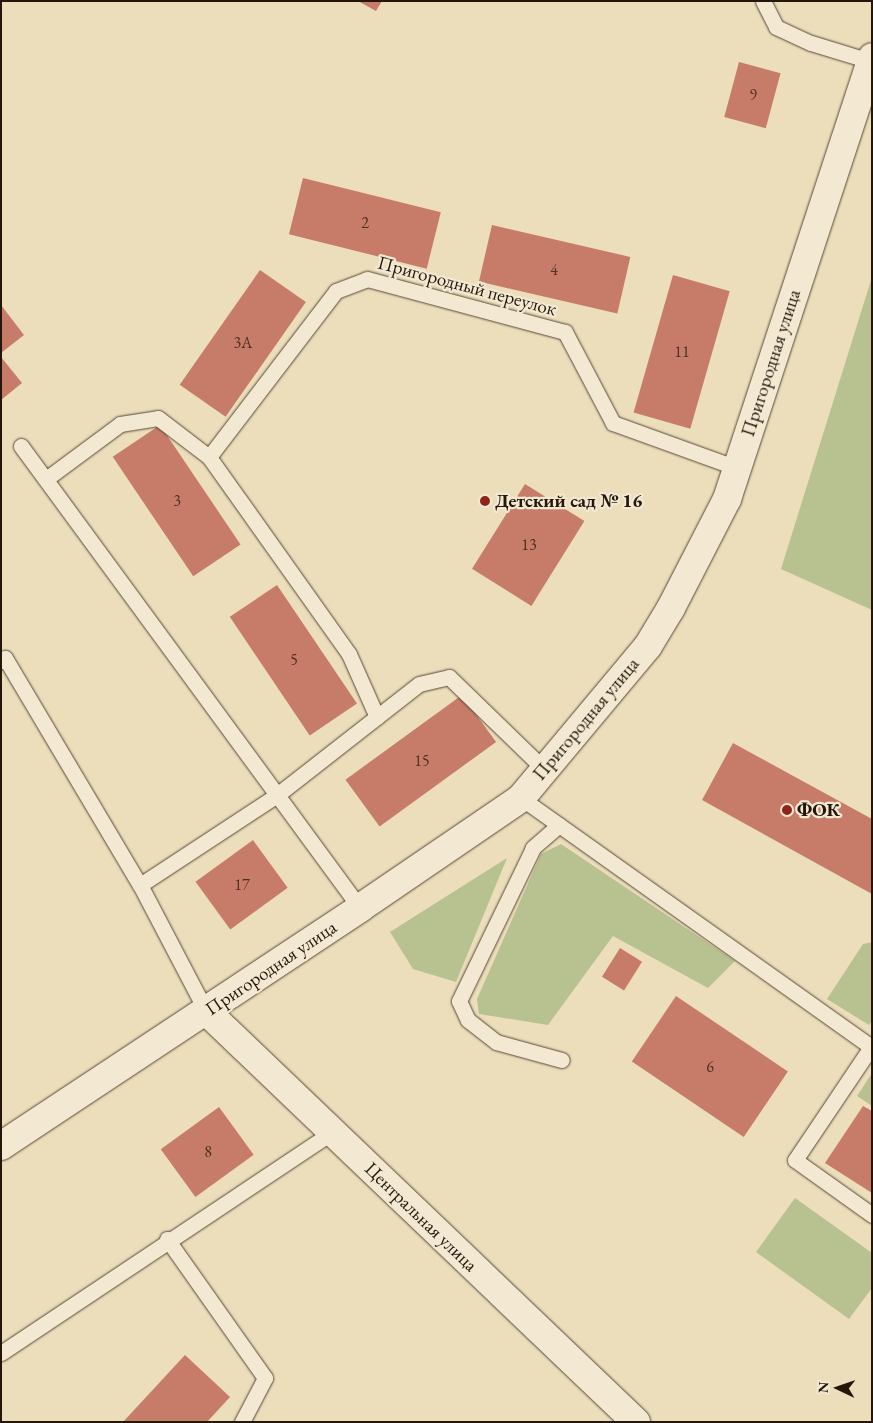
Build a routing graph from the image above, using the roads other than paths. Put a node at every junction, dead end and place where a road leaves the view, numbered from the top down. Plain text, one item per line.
1 (763, 1) edge
2 (871, 59) edge
3 (21, 446) dead end
4 (209, 457) junction
5 (737, 468) junction
6 (46, 479) junction
7 (1, 660) edge
8 (377, 717) junction
9 (544, 769) junction
10 (277, 795) junction
11 (521, 798) junction
12 (559, 825) junction
13 (140, 886) junction
14 (360, 908) junction
15 (206, 1011) junction
16 (872, 1047) edge
17 (562, 1060) dead end
18 (332, 1132) junction
19 (1, 1146) edge
20 (872, 1215) edge
21 (167, 1239) junction
22 (1, 1353) edge
23 (242, 1422) edge
24 (636, 1422) edge

1 - 2 lane
2 - 5 main road, Пригородная улица
3 - 6 lane
4 - 5 lane, Пригородный переулок
4 - 6 lane
4 - 8 lane
5 - 9 main road, Пригородная улица
6 - 10 lane
7 - 13 lane
8 - 9 lane
8 - 10 lane
9 - 11 main road, Пригородная улица
10 - 13 lane
10 - 14 lane
11 - 12 lane
11 - 14 main road, Пригородная улица
12 - 16 lane
12 - 17 lane
13 - 15 lane
14 - 15 main road, Пригородная улица
15 - 18 main road, Центральная улица
15 - 19 main road, Пригородная улица
16 - 20 lane
18 - 21 lane
18 - 24 main road, Центральная улица
21 - 22 lane
21 - 23 lane

